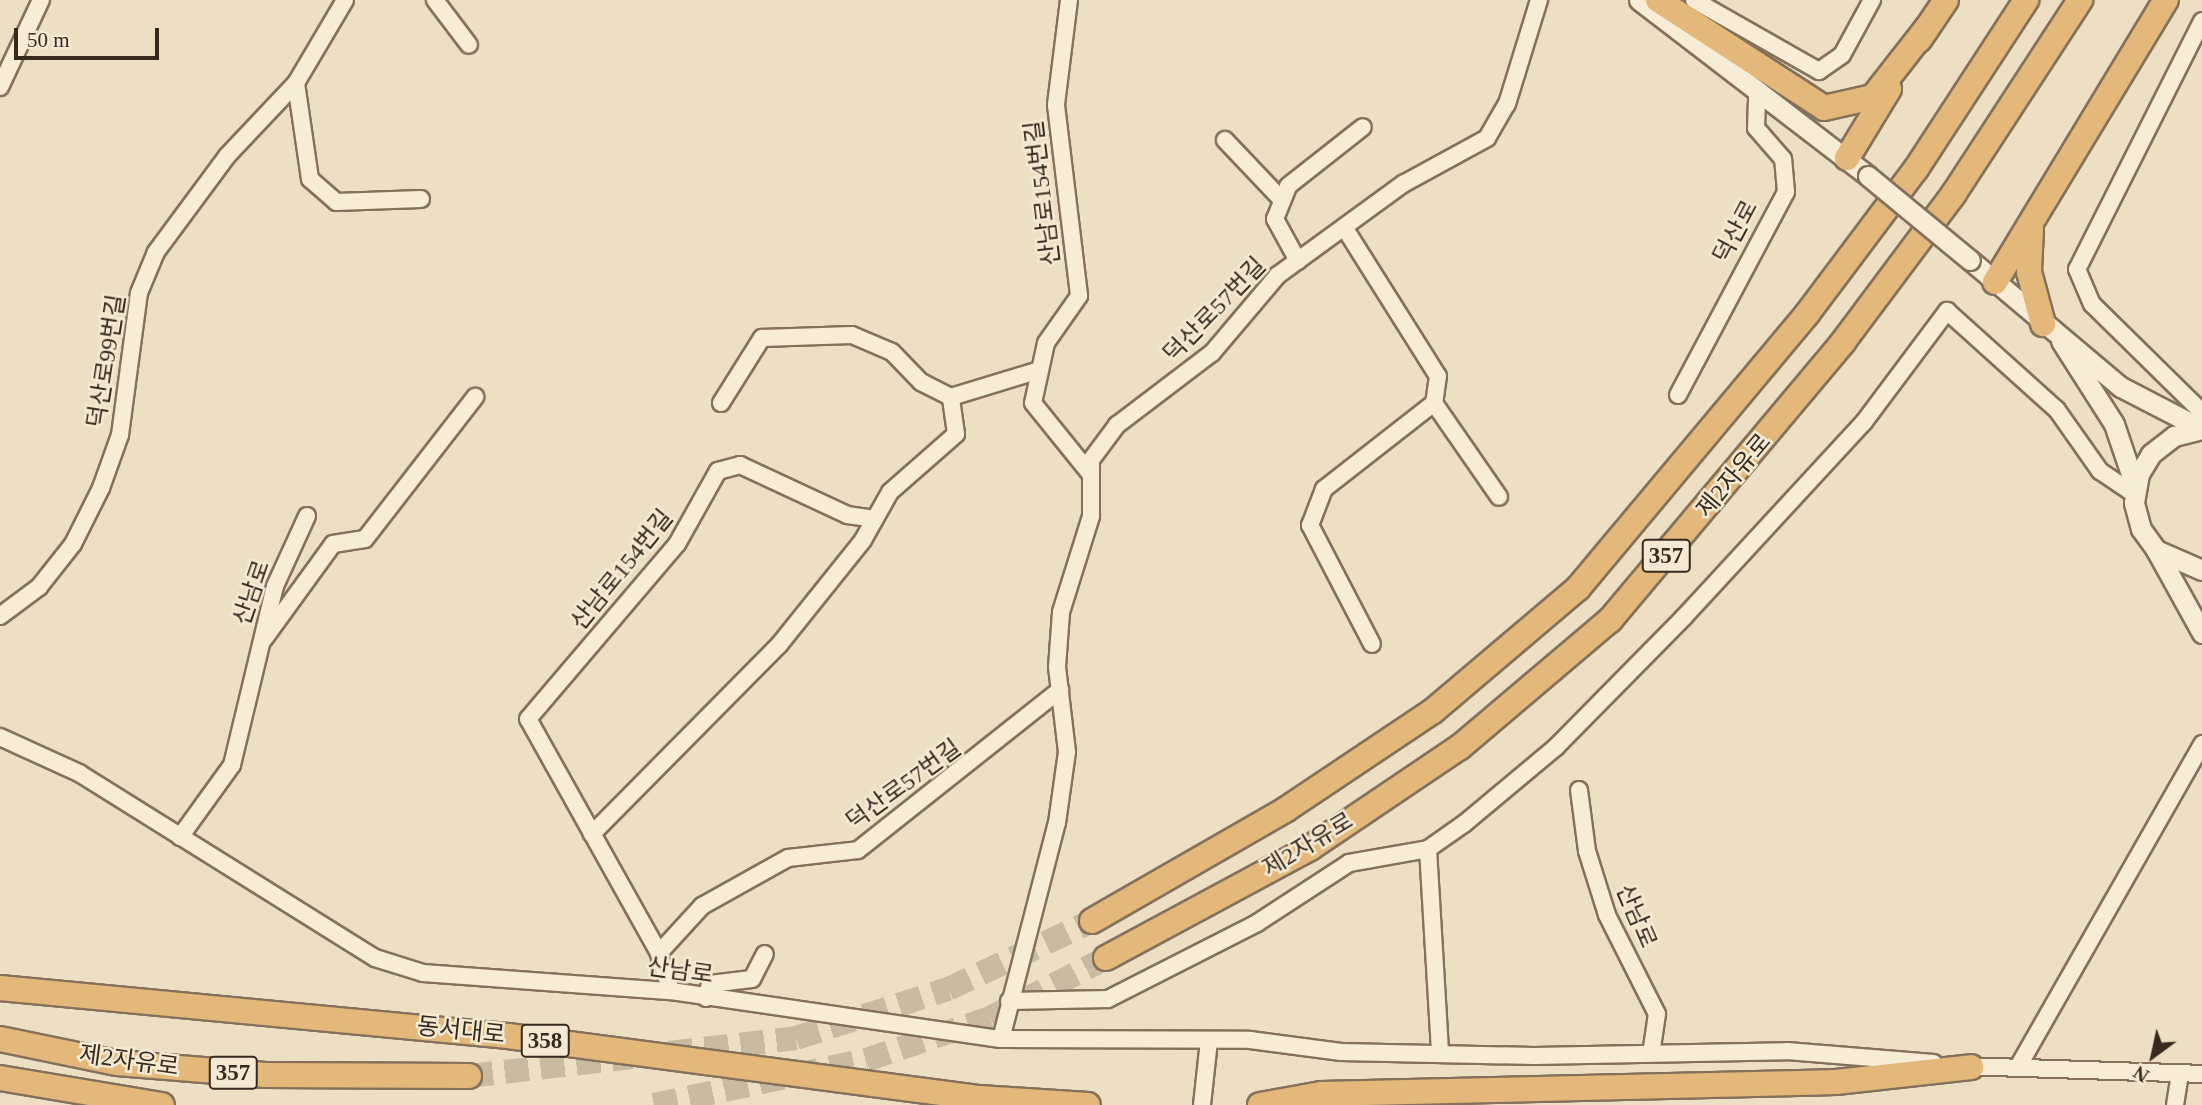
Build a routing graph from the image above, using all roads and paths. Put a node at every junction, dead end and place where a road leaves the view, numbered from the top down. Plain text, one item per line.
1 (41, 0) edge
2 (345, 0) edge
3 (435, 0) edge
4 (1069, 0) edge
5 (1539, 0) edge
6 (1639, 0) edge
7 (1658, 0) edge
8 (1694, 0) edge
9 (1872, 0) edge
10 (1945, 0) edge
11 (2026, 0) edge
12 (2080, 0) edge
13 (2166, 0) edge
14 (2202, 21) edge
15 (1927, 28) junction
16 (469, 45) dead end
17 (296, 83) junction
18 (0, 87) edge
19 (1757, 91) junction
20 (1363, 127) dead end
21 (1225, 140) dead end
22 (1847, 158) junction
23 (421, 200) dead end
24 (1282, 200) junction
25 (1344, 227) junction
26 (2031, 228) junction
27 (1298, 261) junction
28 (1995, 282) junction
29 (2051, 331) junction
30 (1040, 370) junction
31 (1678, 395) dead end
32 (475, 397) dead end
33 (951, 397) junction
34 (721, 403) dead end
35 (1434, 403) junction
36 (2202, 412) edge
37 (2202, 429) edge
38 (1091, 475) junction
39 (2135, 490) junction
40 (1499, 497) dead end
41 (307, 516) dead end
42 (875, 519) junction
43 (2156, 550) junction
44 (2202, 570) edge
45 (0, 616) edge
46 (2202, 634) edge
47 (1372, 644) dead end
48 (256, 650) junction
49 (1060, 690) junction
50 (0, 737) edge
51 (2202, 744) edge
52 (1579, 790) dead end
53 (593, 834) junction
54 (180, 837) junction
55 (1428, 849) junction
56 (1092, 921) tunnel mouth
57 (659, 953) junction
58 (765, 954) dead end
59 (1106, 958) tunnel mouth
60 (0, 988) edge
61 (670, 991) junction
62 (706, 998) junction
63 (1009, 1001) junction
64 (0, 1039) edge
65 (1001, 1039) junction
66 (1209, 1041) junction
67 (1440, 1053) junction
68 (1651, 1054) junction
69 (1970, 1067) junction
70 (2018, 1067) junction
71 (2180, 1073) junction
72 (2202, 1074) edge
73 (469, 1076) tunnel mouth
74 (0, 1078) edge
75 (2176, 1102) edge
76 (162, 1105) edge
77 (1088, 1105) edge
78 (1202, 1105) edge
79 (1260, 1105) edge

1 - 18 street
2 - 17 street, 덕산로99번길
3 - 16 street
4 - 30 street, 산남로154번길
5 - 25 street, 덕산로57번길
6 - 19 street
7 - 15 highway
8 - 9 street
10 - 15 highway
11 - 56 highway, 제2자유로 / 357
12 - 59 highway, 제2자유로 / 357
13 - 26 highway
14 - 36 street
15 - 22 highway
17 - 23 street
17 - 45 street, 덕산로99번길
19 - 22 street
19 - 31 street, 덕산로
20 - 24 street
21 - 24 street
22 - 28 street, bridge
24 - 27 street, 덕산로57번길
25 - 27 street, 덕산로57번길
25 - 35 street
26 - 28 highway
26 - 29 highway
27 - 38 street, 덕산로57번길
28 - 29 street
29 - 37 street
29 - 39 street
30 - 33 street
30 - 38 street, 산남로154번길
32 - 48 street
33 - 34 street
33 - 42 street
35 - 40 street
35 - 47 street
37 - 39 street
38 - 49 street, 덕산로57번길
39 - 43 street
39 - 55 street
41 - 48 street, 산남로
42 - 53 street
42 - 53 street, 산남로154번길
43 - 44 street
43 - 46 street
48 - 54 street, 산남로
49 - 57 street, 덕산로57번길
49 - 63 street, 덕산로57번길
50 - 54 street, 산남로
51 - 70 street
52 - 68 street, 산남로
53 - 57 street, 산남로154번길
54 - 61 street, 산남로
55 - 63 street
55 - 67 street
57 - 61 street, 산남로154번길
58 - 62 street
60 - 77 highway, 동서대로 / 358
61 - 62 street, 산남로
62 - 65 street, 산남로
63 - 65 street, 덕산로57번길
64 - 73 highway, 제2자유로 / 357
65 - 66 street, 산남로
66 - 67 street, 산남로
66 - 78 street
67 - 68 street, 산남로
68 - 69 street, 산남로
69 - 70 street, 산남로
69 - 79 highway
70 - 71 street, 산남로
71 - 72 street, 산남로
71 - 75 street
74 - 76 highway, 제2자유로

